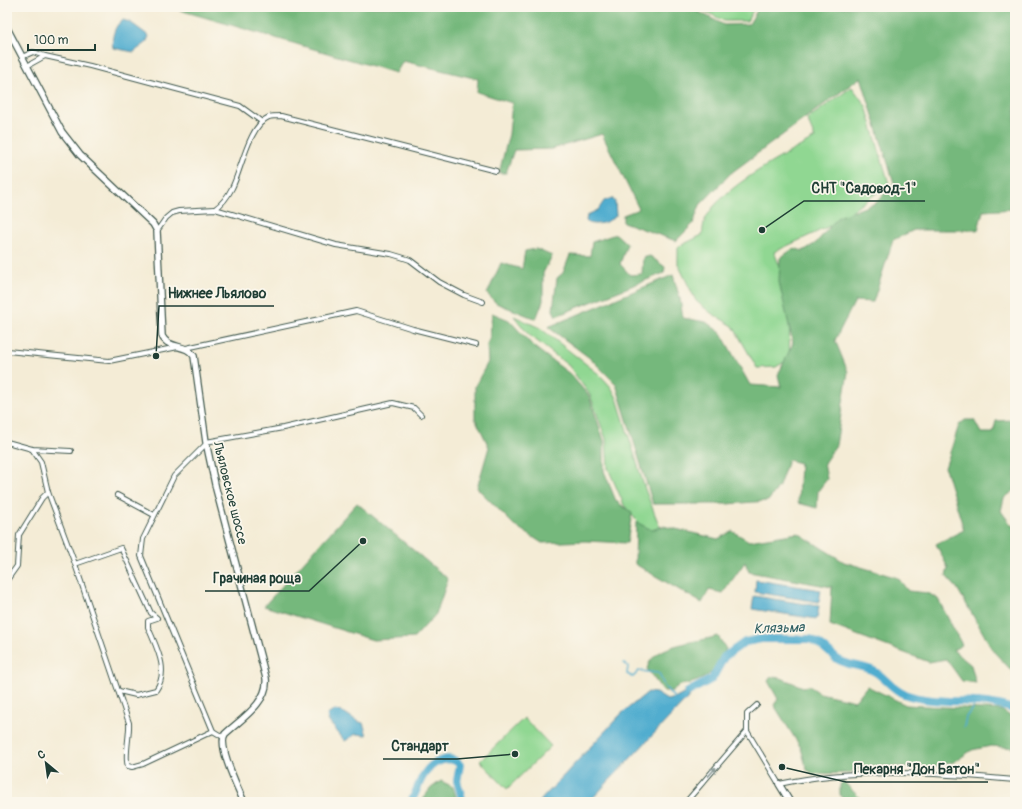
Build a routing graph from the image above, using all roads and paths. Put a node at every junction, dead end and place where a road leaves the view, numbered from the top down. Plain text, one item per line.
1 (7, 28) edge
2 (45, 56) junction
3 (22, 57) junction
4 (27, 66) junction
5 (262, 122) junction
6 (496, 171) dead end
7 (215, 209) junction
8 (158, 231) junction
9 (483, 302) dead end
10 (476, 345) dead end
11 (178, 347) junction
12 (186, 348) junction
13 (7, 351) edge
14 (421, 415) dead end
15 (7, 442) edge
16 (206, 443) junction
17 (32, 449) junction
18 (71, 451) dead end
19 (48, 492) junction
20 (117, 496) dead end
21 (154, 514) junction
22 (75, 564) junction
23 (7, 580) edge
24 (119, 691) junction
25 (757, 705) dead end
26 (213, 731) junction
27 (747, 731) junction
28 (223, 737) junction
29 (1015, 780) edge
30 (779, 784) junction
31 (244, 802) edge
32 (686, 802) edge
33 (790, 802) edge

1 - 3 street
2 - 3 street
2 - 4 street
2 - 5 street
3 - 4 street
4 - 8 street
5 - 6 street
5 - 7 street
7 - 8 street
7 - 9 street
8 - 11 street
10 - 12 street
11 - 12 street
11 - 13 street
12 - 16 street, Льяловское шоссе
14 - 16 street
15 - 17 street
16 - 21 street
16 - 28 street, Льяловское шоссе
17 - 18 street
17 - 19 street
19 - 22 street
19 - 23 street
20 - 21 street
21 - 26 street
22 - 24 street
22 - 24 street
24 - 26 street
25 - 27 street
26 - 28 street
27 - 30 street
32 -> 27 street
28 - 31 street
29 - 30 street
30 - 33 street

